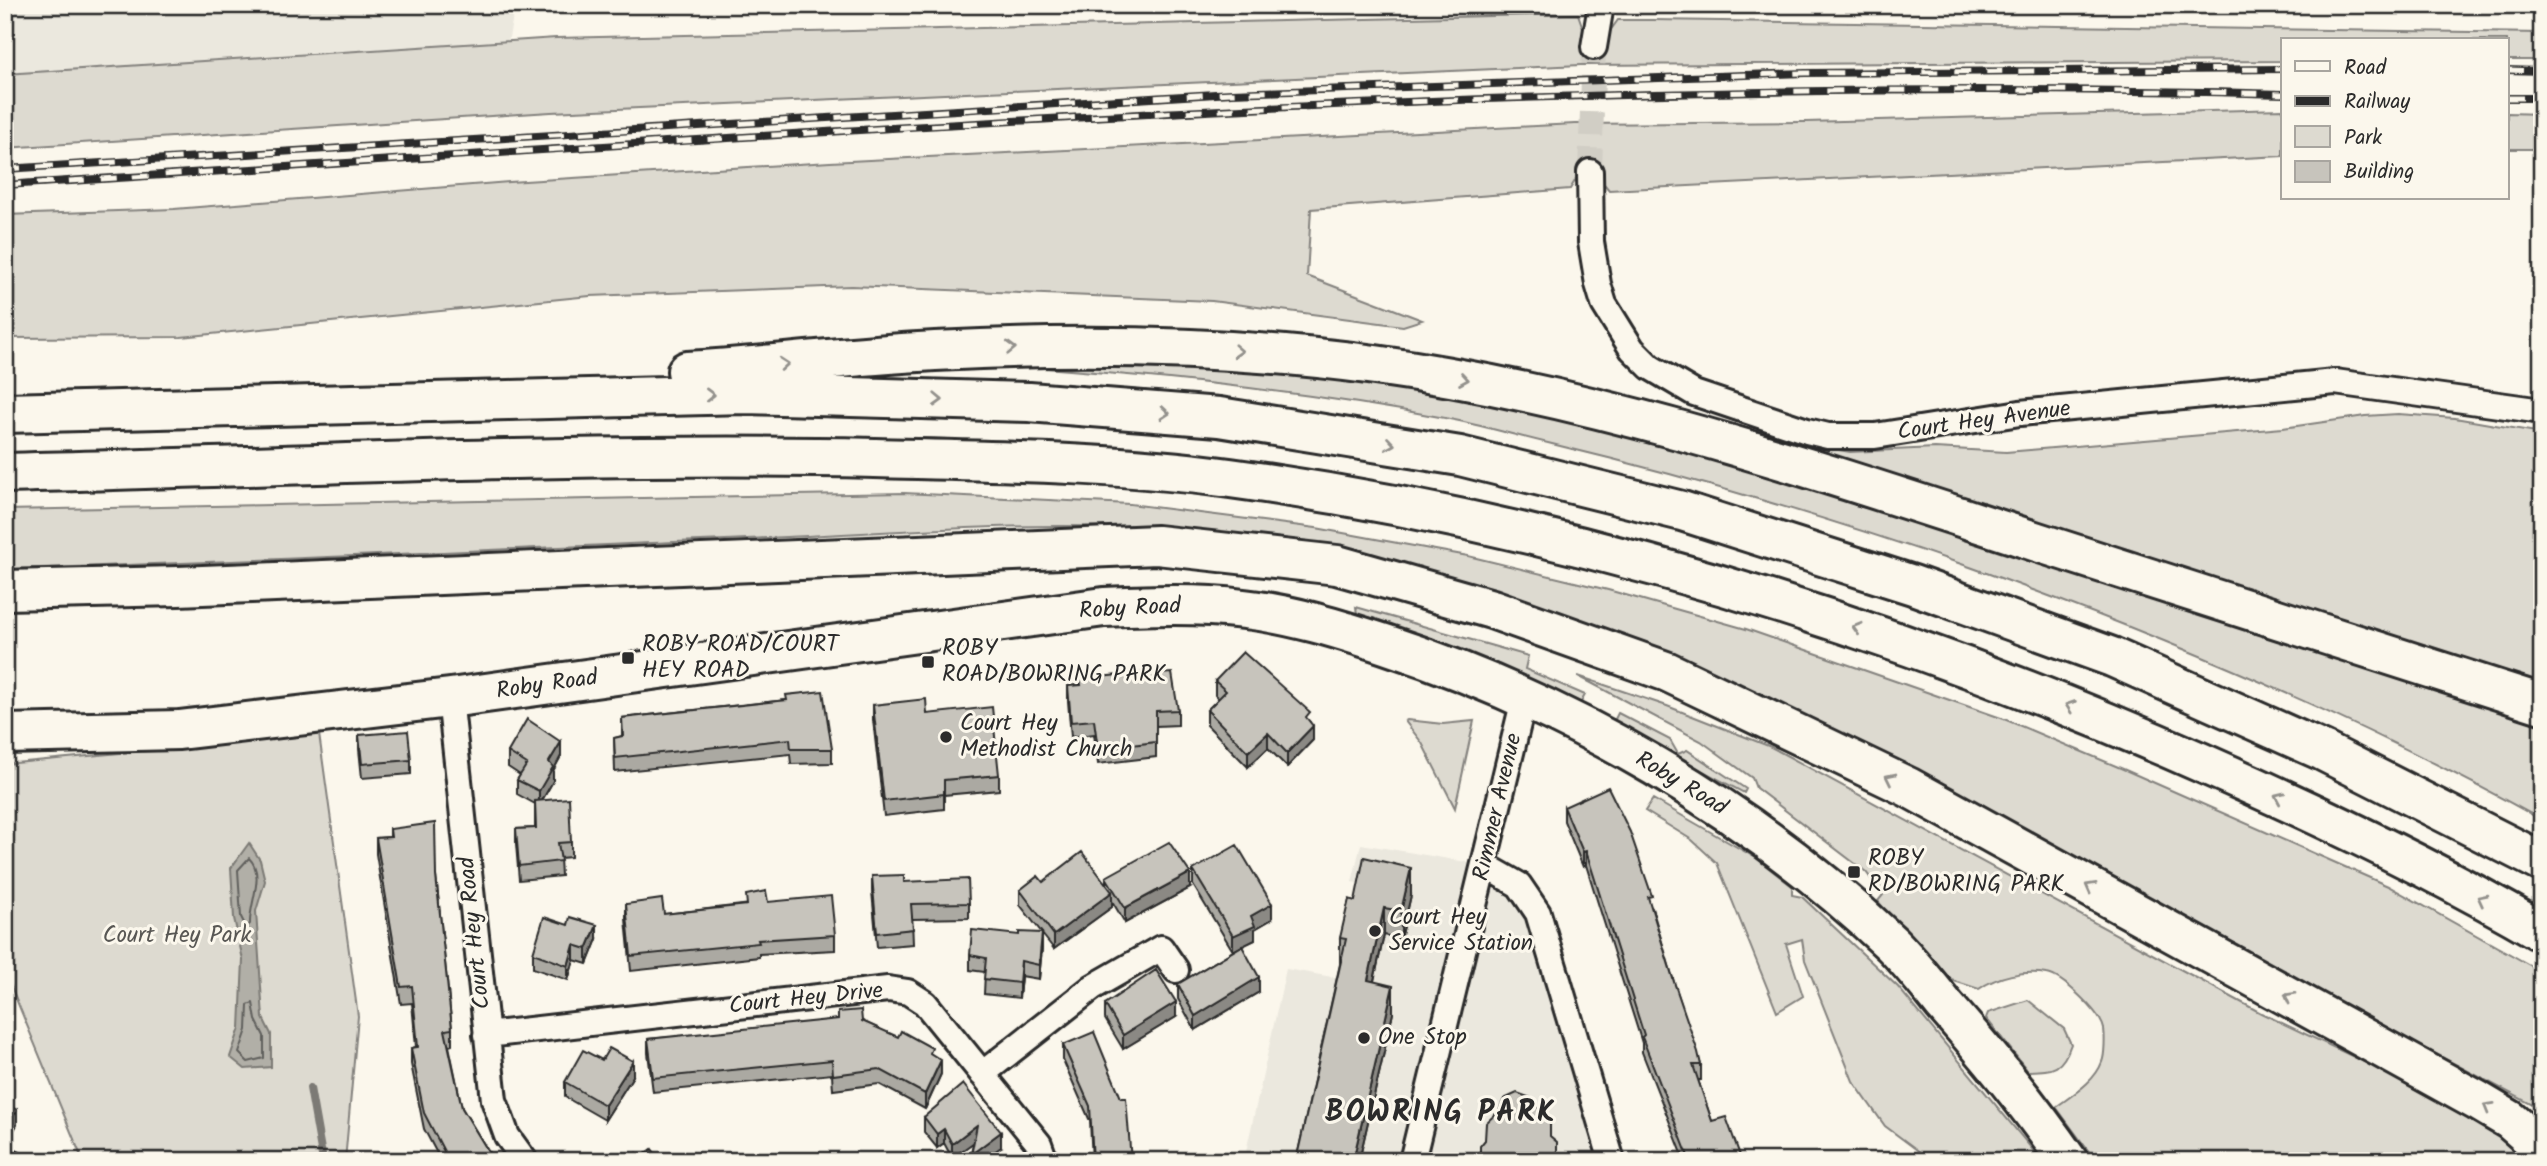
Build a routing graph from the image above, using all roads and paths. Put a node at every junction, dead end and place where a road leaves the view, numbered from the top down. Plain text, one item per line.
1 (1601, 5) edge
2 (1594, 47) tunnel mouth
3 (1590, 172) tunnel mouth
4 (80, 411) junction
5 (2542, 411) edge
6 (5, 413) edge
7 (5, 473) edge
8 (5, 590) edge
9 (450, 698) junction
10 (1524, 699) junction
11 (2542, 704) edge
12 (5, 734) edge
13 (2542, 862) edge
14 (1484, 864) junction
15 (2542, 932) edge
16 (1176, 970) dead end
17 (486, 1035) junction
18 (982, 1074) junction
19 (2542, 1148) edge
20 (524, 1161) edge
21 (1045, 1161) edge
22 (1412, 1161) edge
23 (1612, 1161) edge
24 (2068, 1161) edge

1 - 2 street
3 - 5 street, Court Hey Avenue
4 - 6 main road
4 -> 11 main road
4 -> 13 main road
15 -> 7 main road
19 -> 8 main road
9 - 10 main road, Roby Road
9 - 12 main road, Roby Road
9 - 17 street, Court Hey Road
10 - 14 street, Rimmer Avenue
10 - 24 main road, Roby Road
14 - 22 street, Rimmer Avenue
14 - 23 street
16 - 18 street
17 - 18 street, Court Hey Drive
17 - 20 street, Court Hey Road
18 - 21 street, Court Hey Drive

